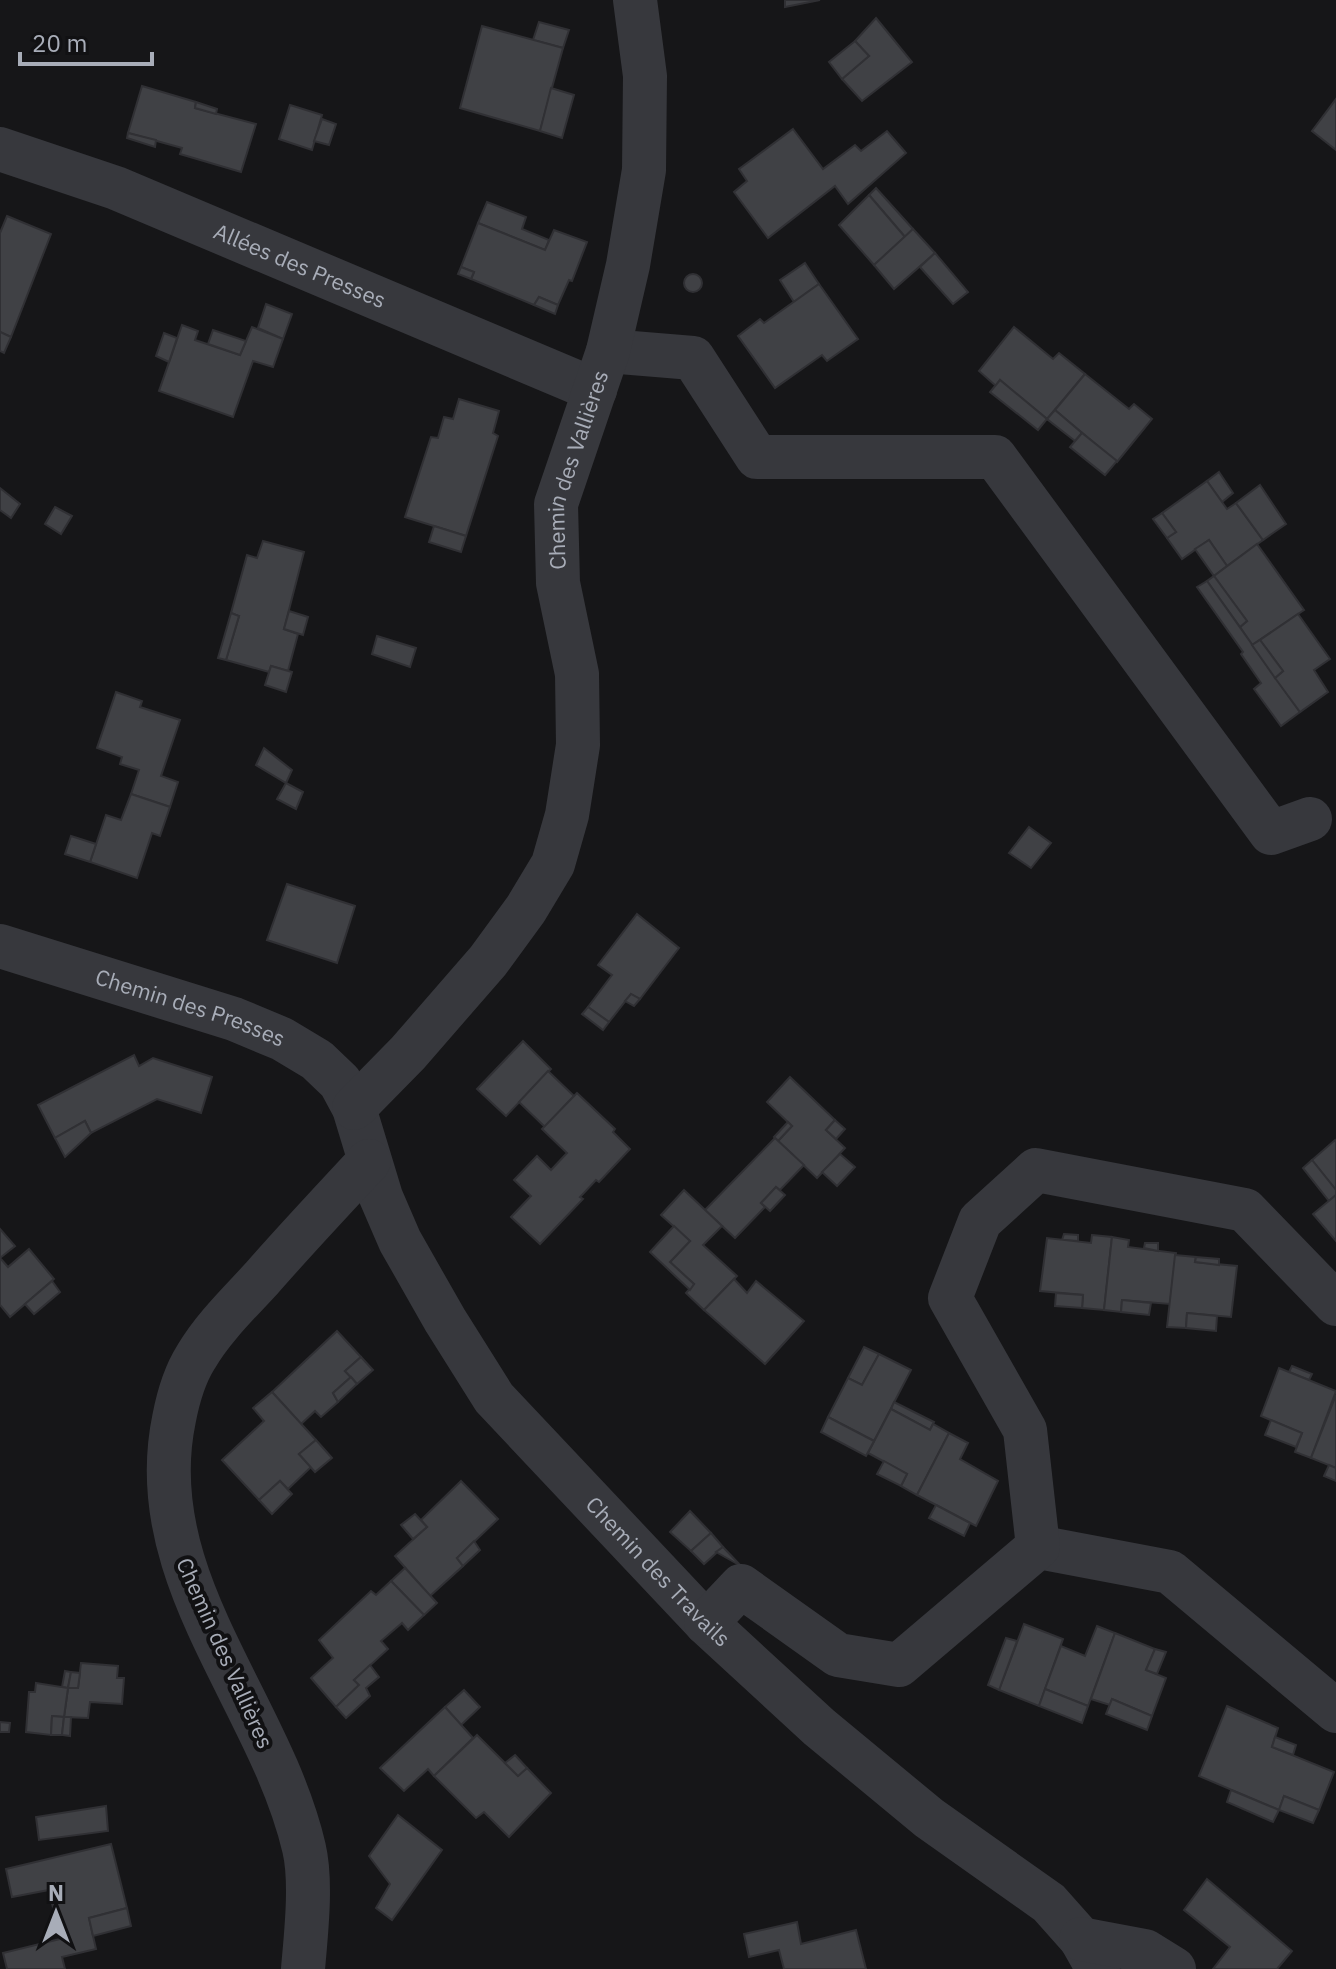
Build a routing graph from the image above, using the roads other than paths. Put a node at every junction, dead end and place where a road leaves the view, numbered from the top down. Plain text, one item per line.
1 (635, 0) edge
2 (0, 149) edge
3 (602, 370) junction
4 (1310, 819) dead end
5 (0, 946) edge
6 (354, 1108) junction
7 (369, 1161) junction
8 (1336, 1304) edge
9 (1038, 1547) junction
10 (706, 1623) junction
11 (1336, 1711) edge
12 (1090, 1954) edge
13 (303, 1969) edge
14 (1174, 1969) edge

1 - 3 street, Chemin des Vallières
2 - 3 street, Allées des Presses
3 - 4 street, Allées des Presses
3 - 6 street, Chemin des Vallières
5 - 6 street, Chemin des Presses
6 - 7 street, Chemin des Travails
7 - 10 street, Chemin des Travails
7 - 13 street, Chemin des Vallières
8 - 9 street
9 - 10 street
9 - 11 street
10 - 12 street, Chemin des Travails
12 - 14 street, Chemin des Travails

